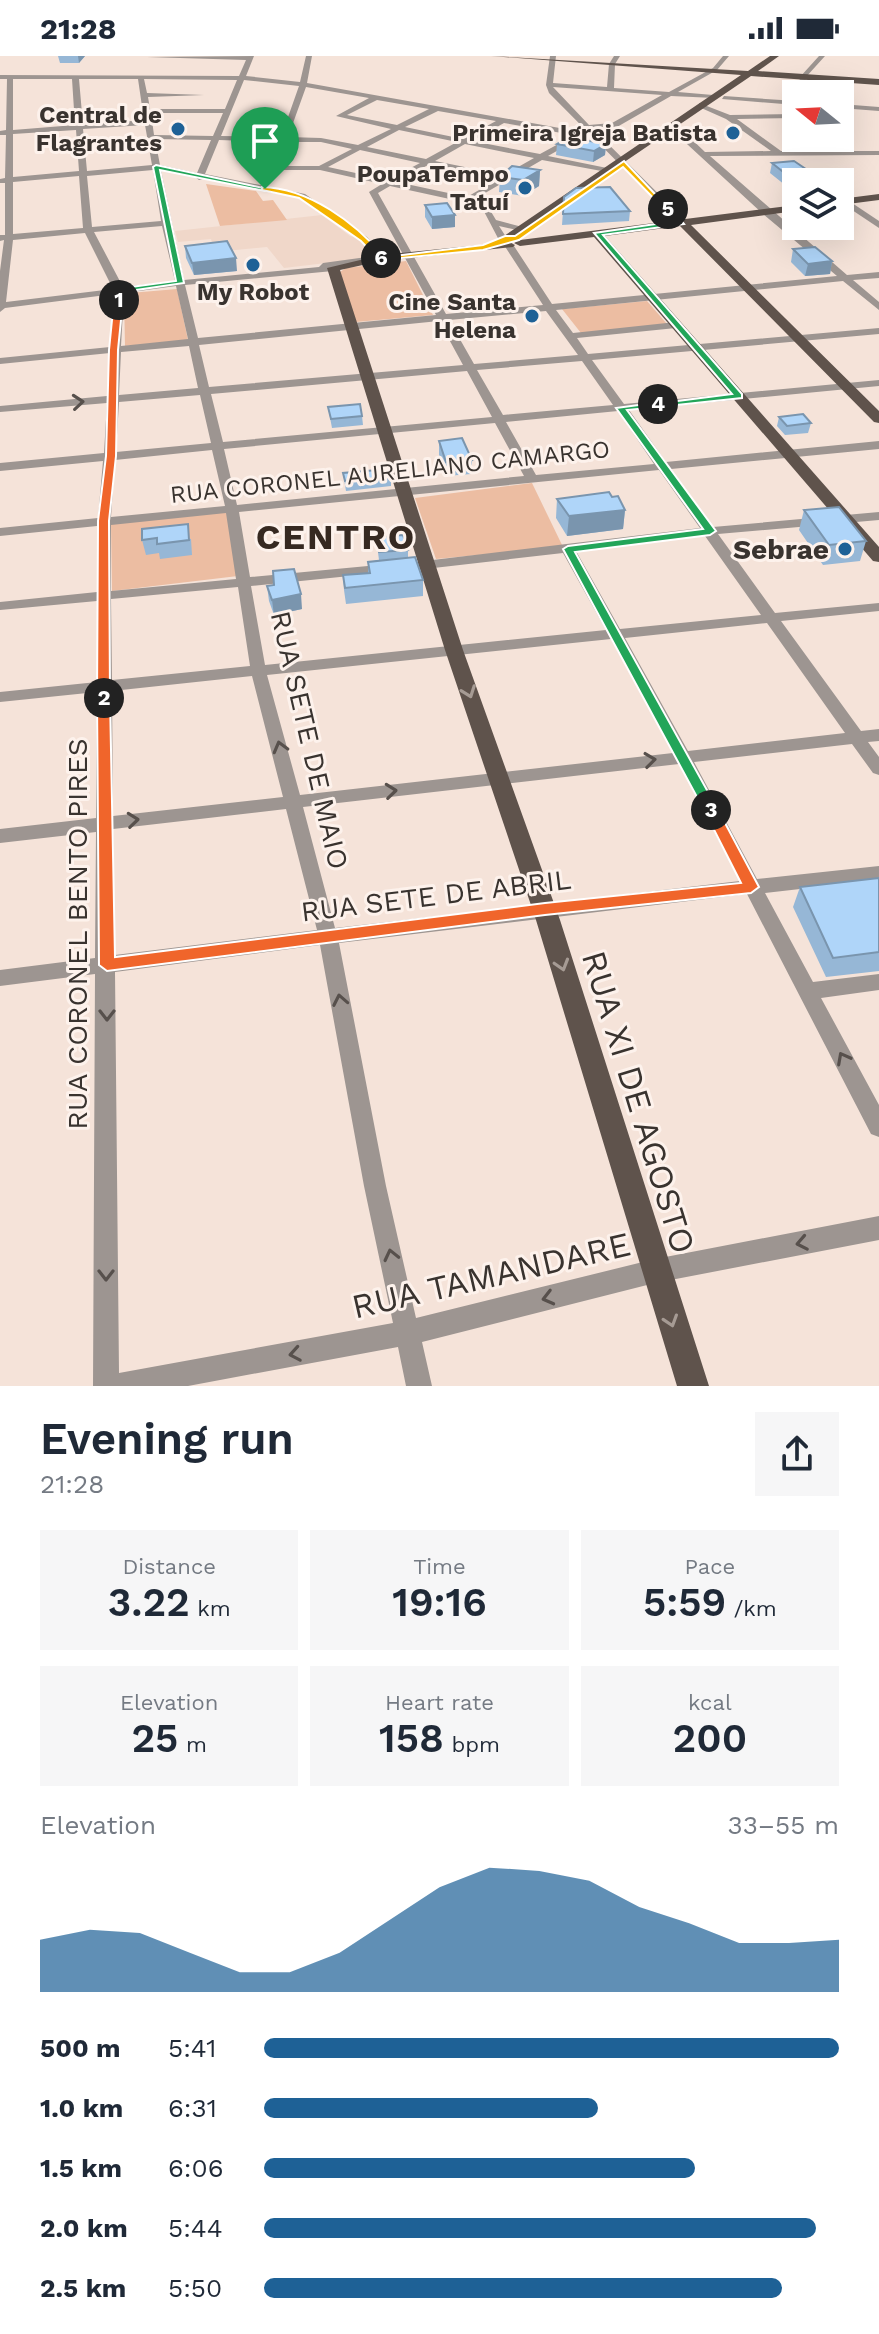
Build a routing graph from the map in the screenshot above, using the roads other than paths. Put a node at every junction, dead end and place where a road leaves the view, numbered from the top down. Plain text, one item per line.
1 (309, 56) edge
2 (495, 56) edge
3 (530, 56) edge
4 (726, 56) edge
5 (775, 56) edge
6 (782, 56) edge
7 (822, 56) edge
8 (151, 57) edge
9 (202, 57) edge
10 (250, 57) edge
11 (553, 58) edge
12 (614, 61) edge
13 (714, 70) junction
14 (755, 73) junction
15 (803, 77) junction
16 (0, 78) edge
17 (75, 78) junction
18 (140, 78) junction
19 (192, 78) junction
20 (10, 79) junction
21 (244, 79) junction
22 (803, 80) edge
23 (879, 82) edge
24 (303, 84) junction
25 (549, 85) junction
26 (610, 90) junction
27 (0, 94) edge
28 (9, 94) junction
29 (143, 95) junction
30 (201, 95) dead end
31 (673, 95) junction
32 (377, 97) junction
33 (713, 102) junction
34 (782, 103) edge
35 (854, 107) edge
36 (437, 108) junction
37 (879, 109) edge
38 (148, 111) junction
39 (229, 111) junction
40 (518, 113) dead end
41 (782, 116) edge
42 (729, 117) junction
43 (503, 120) junction
44 (150, 122) junction
45 (80, 127) junction
46 (399, 129) junction
47 (674, 130) junction
48 (5, 132) edge
49 (587, 132) junction
50 (152, 137) junction
51 (215, 139) junction
52 (285, 140) junction
53 (462, 141) junction
54 (361, 147) junction
55 (778, 153) junction
56 (879, 153) edge
57 (703, 154) junction
58 (541, 157) junction
59 (427, 161) junction
60 (622, 162) junction
61 (795, 165) edge
62 (156, 167) junction
63 (275, 168) junction
64 (320, 168) junction
65 (604, 170) junction
66 (84, 174) junction
67 (199, 178) junction
68 (505, 178) junction
69 (4, 181) edge
70 (389, 183) junction
71 (265, 189) junction
72 (879, 197) edge
73 (854, 200) edge
74 (481, 202) dead end
75 (854, 209) edge
76 (782, 210) edge
77 (766, 212) junction
78 (494, 222) junction
79 (682, 222) junction
80 (166, 223) junction
81 (879, 225) edge
82 (88, 230) junction
83 (597, 233) junction
84 (5, 237) edge
85 (514, 239) junction
86 (409, 256) junction
87 (381, 258) junction
88 (333, 268) junction
89 (293, 270) junction
90 (879, 275) edge
91 (846, 279) junction
92 (180, 283) junction
93 (747, 287) junction
94 (119, 290) junction
95 (651, 296) junction
96 (0, 307) edge
97 (879, 307) edge
98 (555, 309) junction
99 (443, 318) junction
100 (676, 325) junction
101 (352, 327) junction
102 (879, 331) edge
103 (570, 336) junction
104 (798, 338) junction
105 (194, 341) junction
106 (696, 348) junction
107 (113, 350) junction
108 (585, 357) junction
109 (0, 361) edge
110 (469, 368) junction
111 (368, 377) junction
112 (879, 383) edge
113 (846, 387) junction
114 (203, 392) junction
115 (738, 396) junction
116 (113, 400) junction
117 (621, 408) junction
118 (0, 409) edge
119 (498, 419) junction
120 (879, 419) edge
121 (385, 429) junction
122 (879, 445) edge
123 (217, 446) junction
124 (787, 454) junction
125 (111, 456) junction
126 (0, 467) edge
127 (664, 468) junction
128 (532, 479) junction
129 (403, 493) junction
130 (232, 509) junction
131 (879, 516) edge
132 (846, 519) junction
133 (104, 521) junction
134 (710, 531) junction
135 (0, 532) edge
136 (568, 549) junction
137 (879, 557) edge
138 (427, 565) junction
139 (246, 580) junction
140 (104, 595) junction
141 (0, 606) edge
142 (879, 607) edge
143 (770, 617) junction
144 (613, 633) junction
145 (454, 650) junction
146 (258, 669) junction
147 (104, 687) junction
148 (0, 697) edge
149 (879, 735) edge
150 (856, 737) junction
151 (683, 756) junction
152 (879, 769) edge
153 (500, 779) junction
154 (295, 801) junction
155 (103, 823) junction
156 (0, 836) edge
157 (879, 873) edge
158 (751, 887) junction
159 (545, 909) junction
160 (328, 936) junction
161 (107, 965) junction
162 (0, 978) edge
163 (879, 982) edge
164 (808, 991) junction
165 (879, 1127) edge
166 (879, 1228) edge
167 (655, 1271) junction
168 (408, 1333) junction
169 (106, 1386) edge
170 (119, 1386) edge
171 (419, 1386) edge
172 (693, 1386) edge

1 - 24 street
2 - 11 main road
3 - 11 main road
4 - 13 street
5 - 14 main road
6 - 14 main road
7 - 15 street
8 - 9 street
8 - 18 street
9 - 10 street
9 - 19 street
10 - 21 street
11 - 12 main road
11 - 25 street
12 - 13 main road
12 - 26 street
13 - 14 main road
13 - 31 street
14 - 15 main road
14 - 33 main road
15 - 22 street
15 - 23 main road
16 - 17 street
16 - 20 street
17 - 18 street
17 - 20 street
17 - 45 street
18 - 19 street
18 - 29 street, RUA SETE DE MAIO
19 - 21 street
20 - 28 street
21 - 24 street
21 - 39 street
24 - 32 street
24 - 52 street
25 - 26 street
25 - 49 street
26 - 31 street
27 - 28 street
28 - 48 street
29 - 30 street
29 - 38 street, RUA SETE DE MAIO
31 - 33 street
31 - 49 street
32 - 36 street
32 - 46 street
33 - 34 street
33 - 42 street
33 - 47 main road
35 - 37 street
36 - 43 street
36 - 46 street
38 - 39 street
38 - 44 street, RUA SETE DE MAIO
39 - 51 street
40 - 43 street
41 - 42 street
42 - 55 street
43 - 49 street
43 - 53 street
44 - 45 street
44 - 50 street, RUA SETE DE MAIO
45 - 48 street
45 - 66 street
46 - 53 street
46 - 54 street
47 - 57 street
47 - 60 main road
48 - 69 street
49 - 58 street
49 - 60 street
50 - 51 street
50 - 62 street, RUA SETE DE MAIO
51 - 52 street
51 - 67 street
52 - 54 street
52 - 63 street
53 - 58 street
53 - 59 street
54 - 59 street
54 - 64 street
55 - 56 street
55 - 57 street
55 - 61 street
57 - 77 street
58 - 65 street
58 - 68 street
59 - 68 street
59 - 70 street
60 - 65 main road
60 - 79 street
60 - 85 main road
62 - 66 street
62 - 67 street
62 - 80 street, RUA SETE DE MAIO
63 - 64 street
63 - 71 street
64 - 70 street
65 - 85 main road
66 - 69 street
66 - 82 street
67 - 71 street
68 - 70 street
69 - 84 street
70 - 86 street
71 - 87 street
72 - 73 main road
74 - 78 street
75 - 81 street
76 - 77 main road
77 - 79 main road
77 - 91 street
78 - 85 street
78 - 85 street
79 - 83 main road
79 - 93 main road
80 - 82 street
80 - 92 street, RUA SETE DE MAIO
82 - 84 street
82 - 94 street
83 - 85 main road
83 - 95 main road
84 - 96 street
85 - 86 main road
85 - 98 street
86 - 87 main road
86 - 88 main road
86 - 99 street
87 - 88 main road
87 - 89 street
88 - 89 street
88 - 101 main road
89 - 92 street
90 - 91 street
91 - 93 street
91 - 97 street
92 - 94 street
92 - 105 street, RUA SETE DE MAIO
93 - 95 street
93 - 104 main road
94 - 96 street
94 - 107 street, RUA CORONEL BENTO PIRES
95 - 98 street
95 - 100 main road
98 - 99 street
98 - 103 street
99 - 101 street
99 - 110 street
100 - 103 street
100 - 106 main road
101 - 105 street
101 - 111 main road
102 - 104 street
103 - 108 street
104 - 106 street
104 - 113 main road
105 - 107 street
105 - 114 street, RUA SETE DE MAIO
106 - 108 street
106 - 115 main road
107 - 109 street
107 - 116 street, RUA CORONEL BENTO PIRES
108 - 110 street
108 - 117 street
110 - 111 street
110 - 119 street
111 - 114 street
111 - 121 main road
112 - 113 street
113 - 115 street
113 - 120 main road
114 - 116 street
114 - 123 street, RUA SETE DE MAIO
115 - 117 street
115 - 124 main road
118 -> 116 street
116 - 125 street, RUA CORONEL BENTO PIRES
117 - 119 street
117 - 127 street
119 - 121 street
119 - 128 street
121 - 123 street
121 - 129 main road
122 - 124 street, RUA CORONEL AURELIANO CAMARGO
123 - 125 street
123 - 130 street, RUA SETE DE MAIO
124 - 127 street, RUA CORONEL AURELIANO CAMARGO
124 - 132 main road
125 - 126 street
125 - 133 street, RUA CORONEL BENTO PIRES
127 - 128 street, RUA CORONEL AURELIANO CAMARGO
127 - 134 street
128 - 129 street, RUA CORONEL AURELIANO CAMARGO
129 - 130 street, RUA CORONEL AURELIANO CAMARGO
129 - 138 main road, RUA XI DE AGOSTO
130 - 133 street, RUA CORONEL AURELIANO CAMARGO
130 - 139 street, RUA SETE DE MAIO
131 - 132 street
132 - 134 street
132 - 137 main road
133 - 135 street, RUA CORONEL AURELIANO CAMARGO
133 - 140 street, RUA CORONEL BENTO PIRES
134 - 136 street
134 - 143 street
136 - 138 street
136 - 144 street
138 - 139 street
138 - 145 main road, RUA XI DE AGOSTO
139 - 140 street
139 - 146 street, RUA SETE DE MAIO
140 - 141 street
140 - 147 street, RUA CORONEL BENTO PIRES
142 - 143 street
143 - 144 street
143 - 150 street
144 - 145 street
144 - 151 street
145 - 146 street
145 -> 153 main road, RUA XI DE AGOSTO
146 - 147 street
154 -> 146 street, RUA SETE DE MAIO
147 - 148 street
147 - 155 street, RUA CORONEL BENTO PIRES
149 - 150 street
150 - 151 street
150 - 152 street
153 -> 151 street
151 - 158 street
154 -> 153 street
153 - 159 main road, RUA XI DE AGOSTO
155 -> 154 street
154 - 160 street, RUA SETE DE MAIO
155 - 156 street
155 - 161 street, RUA CORONEL BENTO PIRES
157 - 158 street, RUA SETE DE ABRIL
158 - 159 street, RUA SETE DE ABRIL
158 - 164 street
159 - 160 street, RUA SETE DE ABRIL
159 -> 167 main road, RUA XI DE AGOSTO
160 - 161 street, RUA SETE DE ABRIL
168 -> 160 street, RUA SETE DE MAIO
161 - 162 street, RUA SETE DE ABRIL
161 -> 169 street, RUA CORONEL BENTO PIRES
163 - 164 street
165 -> 164 street
166 -> 167 street, RUA TAMANDARE
167 -> 168 street, RUA TAMANDARE
167 -> 172 main road, RUA XI DE AGOSTO
168 -> 170 street, RUA TAMANDARE
168 - 171 street, RUA SETE DE MAIO

